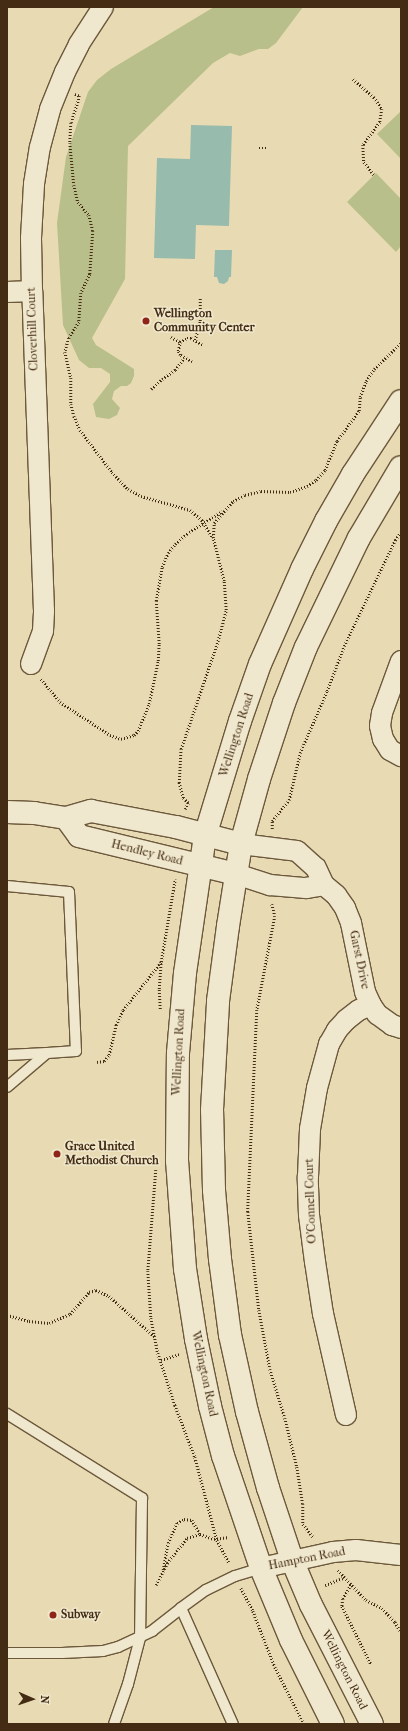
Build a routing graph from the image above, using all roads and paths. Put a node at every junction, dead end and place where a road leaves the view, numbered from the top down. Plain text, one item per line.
1 (104, 7) edge
2 (353, 79) dead end
3 (59, 88) junction
4 (377, 127) junction
5 (381, 130) dead end
6 (259, 148) dead end
7 (268, 148) dead end
8 (374, 175) dead end
9 (32, 291) junction
10 (7, 292) edge
11 (200, 298) dead end
12 (171, 337) dead end
13 (195, 340) junction
14 (180, 342) junction
15 (202, 345) dead end
16 (184, 358) junction
17 (192, 362) dead end
18 (151, 389) dead end
19 (401, 401) edge
20 (401, 466) edge
21 (226, 509) dead end
22 (204, 523) junction
23 (213, 538) dead end
24 (401, 661) edge
25 (31, 664) joint
26 (401, 756) edge
27 (7, 812) edge
28 (66, 818) junction
29 (205, 836) junction
30 (241, 844) junction
31 (200, 865) junction
32 (236, 874) junction
33 (324, 885) junction
34 (7, 886) edge
35 (161, 962) dead end
36 (371, 1005) junction
37 (401, 1028) edge
38 (47, 1053) junction
39 (7, 1056) edge
40 (97, 1062) dead end
41 (7, 1087) edge
42 (7, 1315) edge
43 (155, 1338) dead end
44 (7, 1414) edge
45 (346, 1415) dead end
46 (200, 1534) junction
47 (217, 1540) dead end
48 (401, 1555) edge
49 (292, 1560) junction
50 (260, 1568) junction
51 (162, 1572) junction
52 (351, 1585) dead end
53 (141, 1591) junction
54 (180, 1608) junction
55 (140, 1638) junction
56 (7, 1653) edge
57 (371, 1664) dead end
58 (114, 1724) edge
59 (233, 1724) edge
60 (333, 1724) edge
61 (372, 1724) edge

1 - 3 street, Cloverhill Court
2 - 4 path
3 - 9 street, Cloverhill Court
3 - 22 path
4 - 5 path
4 - 8 path
6 - 7 path
9 - 10 street
9 - 25 street, Cloverhill Court
11 - 13 path
12 - 14 path
13 - 14 path
13 - 15 path
14 - 16 path
16 - 17 path
16 - 18 path
19 - 29 main road, Wellington Road
20 - 30 main road, Wellington Road
21 - 22 path
22 - 23 path
22 - 25 path
24 - 26 street
27 - 28 main road
28 - 29 main road
28 - 31 main road, Hendley Road
29 - 30 main road
29 - 31 main road, Wellington Road
30 - 32 main road, Wellington Road
30 - 33 street, Garst Drive
31 - 32 main road, Hendley Road
31 - 50 main road, Wellington Road
32 - 33 street
32 - 49 main road, Wellington Road
33 - 36 street, Garst Drive
34 - 38 lane
35 - 40 path
36 - 37 street, Garst Drive
36 - 45 street, O'Connell Court
38 - 39 lane
38 - 41 lane
42 - 43 path
44 - 53 lane
46 - 47 path
46 - 51 path
46 - 51 path
48 - 49 street, Hampton Road
49 - 50 street, Hampton Road
49 - 61 main road, Wellington Road
50 - 54 lane
50 - 60 main road, Wellington Road
51 - 53 path
52 - 57 path
53 - 55 lane
54 - 55 lane
54 - 59 lane
55 - 56 lane
55 - 58 lane

